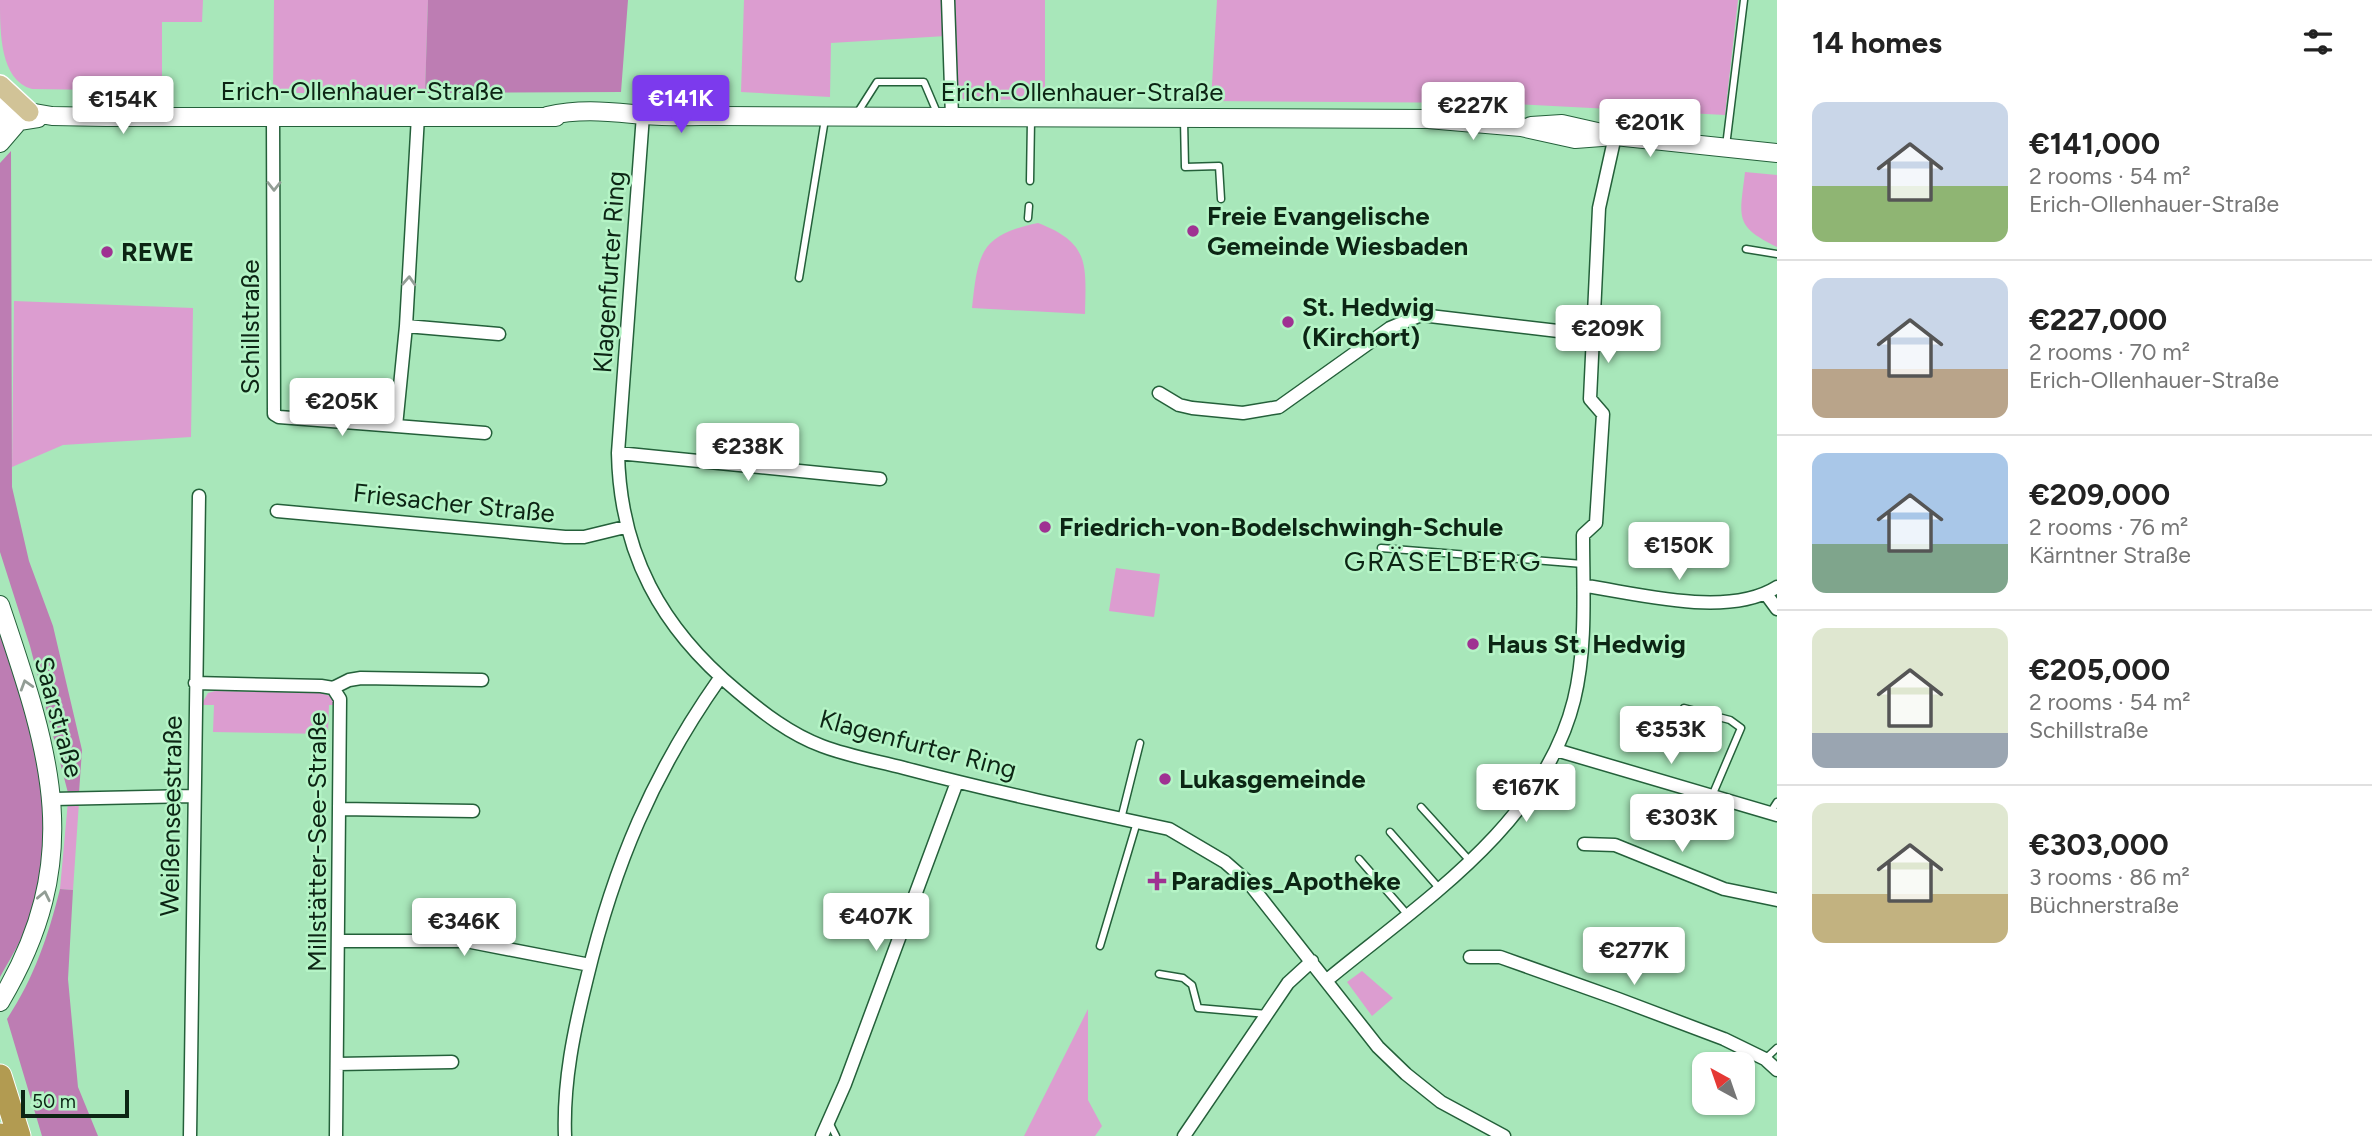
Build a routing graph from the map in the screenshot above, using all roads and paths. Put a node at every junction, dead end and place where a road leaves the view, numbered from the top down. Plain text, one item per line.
1 (948, 0) edge
2 (1744, 0) edge
3 (0, 85) edge
4 (0, 107) edge
5 (643, 115) junction
6 (418, 116) junction
7 (273, 117) junction
8 (826, 117) junction
9 (855, 117) junction
10 (945, 117) junction
11 (1031, 117) junction
12 (1184, 118) junction
13 (16, 120) edge
14 (1615, 136) junction
15 (0, 143) edge
16 (1726, 148) junction
17 (1777, 153) edge
18 (1030, 181) dead end
19 (1221, 199) dead end
20 (1029, 206) dead end
21 (1028, 218) dead end
22 (1746, 249) dead end
23 (1777, 254) edge
24 (799, 278) dead end
25 (406, 326) junction
26 (499, 334) dead end
27 (1592, 335) junction
28 (1159, 393) dead end
29 (396, 426) junction
30 (485, 433) dead end
31 (618, 453) junction
32 (880, 479) dead end
33 (199, 496) dead end
34 (277, 511) dead end
35 (625, 527) junction
36 (1381, 548) dead end
37 (1583, 564) junction
38 (1586, 586) junction
39 (1771, 590) edge
40 (0, 606) edge
41 (1777, 609) edge
42 (720, 678) junction
43 (482, 680) dead end
44 (195, 683) junction
45 (333, 688) junction
46 (1684, 708) dead end
47 (1140, 743) dead end
48 (1556, 750) junction
49 (957, 782) junction
50 (193, 796) junction
51 (1712, 796) junction
52 (53, 799) junction
53 (1421, 807) dead end
54 (340, 809) junction
55 (1775, 810) edge
56 (473, 811) dead end
57 (1121, 819) junction
58 (1137, 822) junction
59 (1390, 832) dead end
60 (1584, 844) dead end
61 (1359, 859) dead end
62 (1470, 861) junction
63 (1439, 888) junction
64 (1777, 900) edge
65 (1407, 914) junction
66 (339, 941) junction
67 (1100, 946) dead end
68 (1470, 957) dead end
69 (1312, 961) junction
70 (590, 965) junction
71 (1159, 974) dead end
72 (1327, 980) junction
73 (0, 1002) edge
74 (1267, 1014) junction
75 (1777, 1048) edge
76 (1765, 1059) junction
77 (452, 1062) dead end
78 (337, 1064) junction
79 (1777, 1070) edge
80 (0, 1076) edge
81 (829, 1122) junction
82 (19, 1136) edge
83 (191, 1136) edge
84 (336, 1136) edge
85 (565, 1136) edge
86 (821, 1136) edge
87 (836, 1136) edge
88 (1184, 1136) edge
89 (1504, 1136) edge

1 - 10 street
2 - 16 lane
3 - 13 main road
4 - 13 street, Erich-Ollenhauer-Straße
5 - 6 street, Erich-Ollenhauer-Straße
5 - 8 street, Erich-Ollenhauer-Straße
5 - 31 street, Klagenfurter Ring
6 - 7 street, Erich-Ollenhauer-Straße
25 -> 6 street
7 - 13 street, Erich-Ollenhauer-Straße
7 -> 29 street, Schillstraße
8 - 9 street, Erich-Ollenhauer-Straße
8 - 24 lane
9 - 10 street, Erich-Ollenhauer-Straße
9 - 10 lane
10 - 11 street, Erich-Ollenhauer-Straße
11 - 12 street, Erich-Ollenhauer-Straße
11 - 18 lane
12 - 14 street, Erich-Ollenhauer-Straße
12 - 19 lane
13 - 15 street
14 - 16 street, Erich-Ollenhauer-Straße
14 - 27 street
16 - 17 street, Erich-Ollenhauer-Straße
20 - 21 lane
22 - 23 lane
25 - 26 street
25 - 29 street
27 - 28 street
27 - 37 street
29 - 30 street, Schillstraße
31 - 32 street
31 - 35 street, Klagenfurter Ring
33 - 44 street, Weißenseestraße
34 - 35 street, Friesacher Straße
35 - 42 street, Klagenfurter Ring
36 - 37 lane
37 - 38 street
38 - 39 street
38 - 48 street
39 - 41 street
52 -> 40 street, Saarstraße
42 - 49 street, Klagenfurter Ring
42 - 70 street
43 - 45 street
44 - 45 street, Millstätter-See-Straße
44 - 50 street, Weißenseestraße
45 - 54 street, Millstätter-See-Straße
46 - 51 lane
47 - 57 lane
48 - 51 street
48 - 62 street
49 - 57 street, Klagenfurter Ring
49 - 81 street
50 - 52 street
50 - 83 street, Weißenseestraße
51 - 55 street
73 -> 52 street, Saarstraße
53 - 62 lane
54 - 56 street
54 - 66 street, Millstätter-See-Straße
57 - 58 street, Klagenfurter Ring
58 - 67 lane
58 - 69 street, Klagenfurter Ring
59 - 63 lane
60 - 64 street
61 - 65 lane
62 - 63 street
63 - 65 street
65 - 72 street
66 - 70 street
66 - 78 street, Millstätter-See-Straße
68 - 76 street
69 - 72 street, Klagenfurter Ring
69 - 74 street
70 - 85 street
71 - 74 lane
72 - 89 street, Klagenfurter Ring
74 - 88 street
75 - 76 lane
76 - 79 street
77 - 78 street
78 - 84 street, Millstätter-See-Straße
80 - 82 highway
81 - 86 street
81 - 87 lane

